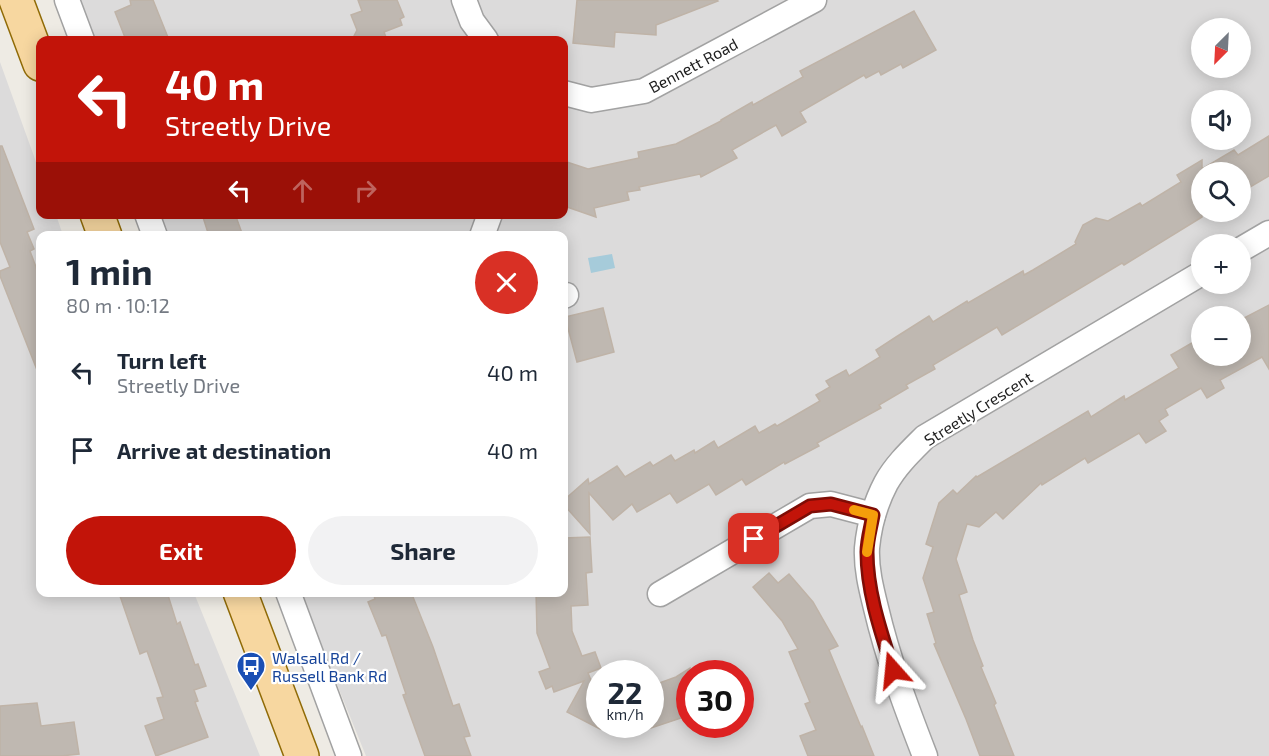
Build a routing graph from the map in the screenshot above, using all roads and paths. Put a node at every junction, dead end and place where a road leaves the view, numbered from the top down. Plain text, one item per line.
1 (16, 0) edge
2 (67, 0) edge
3 (464, 0) edge
4 (814, 0) edge
5 (80, 36) edge
6 (483, 36) edge
7 (36, 53) edge
8 (568, 94) edge
9 (1269, 233) edge
10 (1251, 244) edge
11 (1191, 280) edge
12 (873, 515) junction
13 (660, 594) dead end
14 (242, 597) edge
15 (290, 597) edge
16 (302, 756) edge
17 (349, 756) edge
18 (925, 756) edge

1 - 7 main road
2 - 5 street
3 - 6 street
4 - 8 street, Bennett Road
9 - 10 street
11 - 12 street, Streetly Crescent
12 - 13 street
12 - 18 street, Streetly Crescent
14 - 16 main road
15 - 17 street

